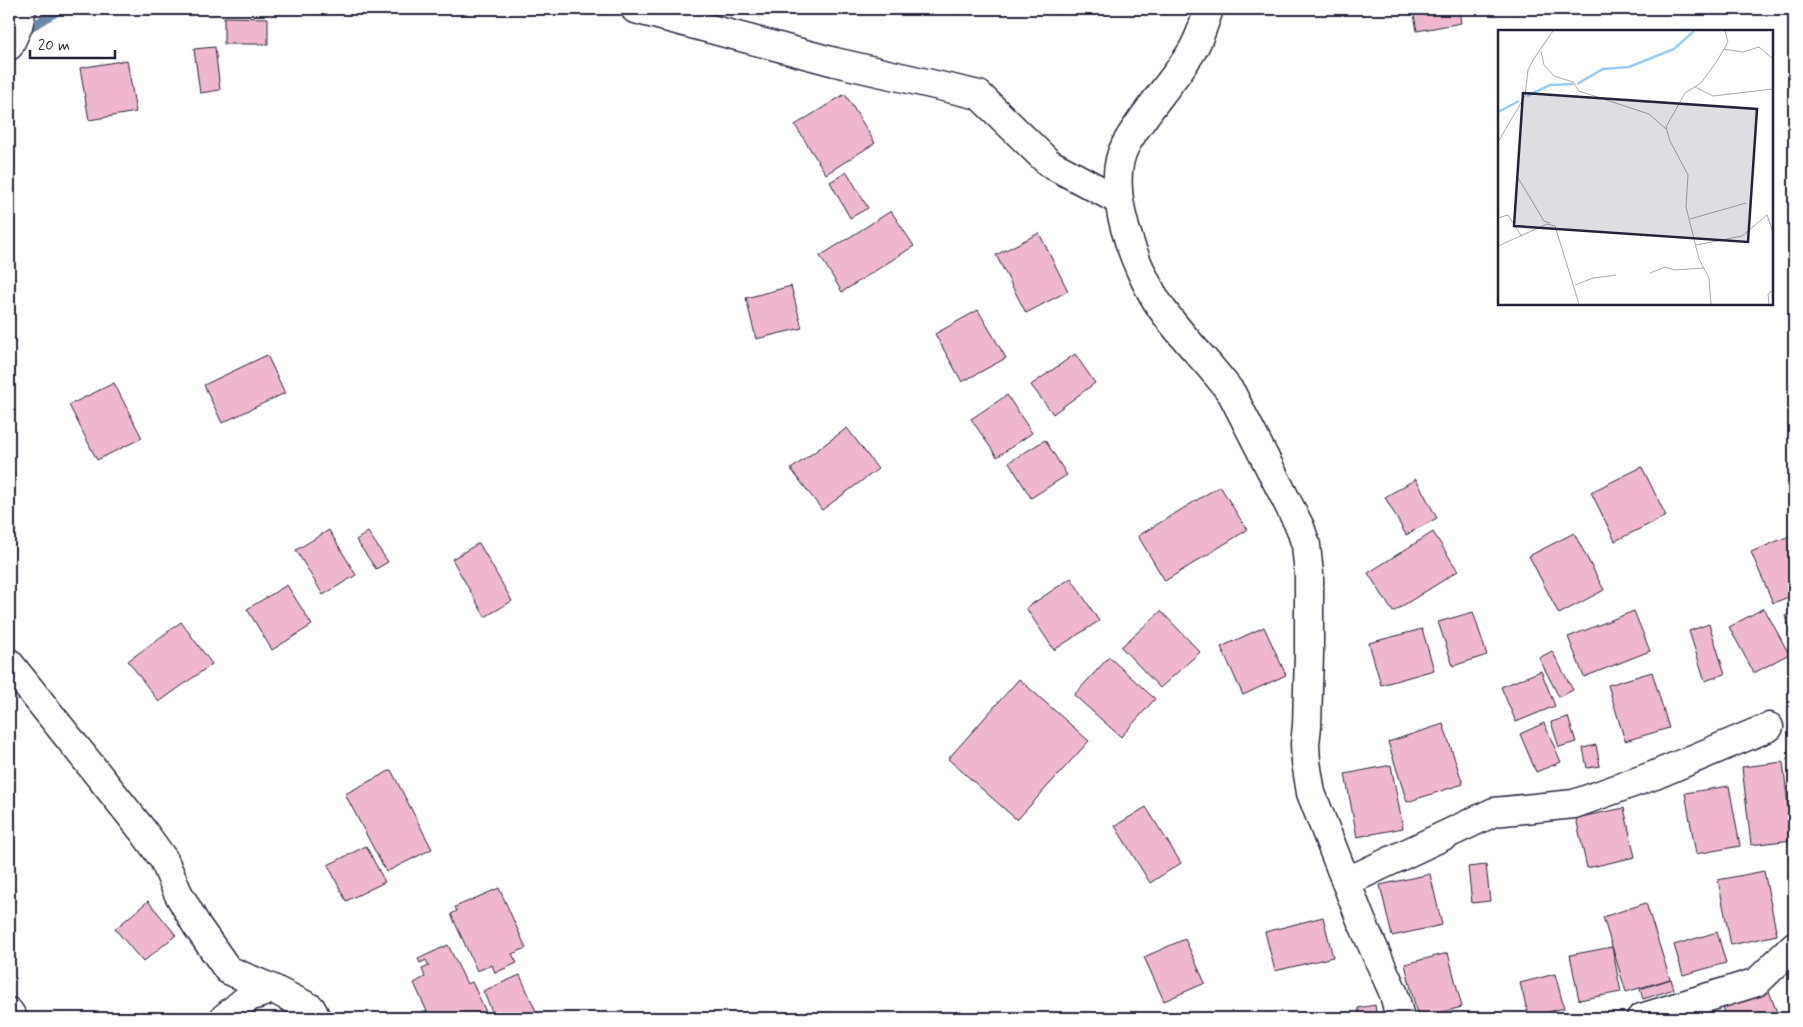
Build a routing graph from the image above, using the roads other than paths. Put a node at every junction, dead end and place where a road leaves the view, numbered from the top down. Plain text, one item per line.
1 (22, 9) edge
2 (635, 9) edge
3 (1209, 9) edge
4 (9, 46) edge
5 (1118, 200) junction
6 (9, 663) edge
7 (1769, 726) dead end
8 (1346, 882) junction
9 (1794, 946) edge
10 (274, 989) junction
11 (9, 1012) edge
12 (13, 1018) edge
13 (224, 1018) edge
14 (316, 1018) edge
15 (1400, 1018) edge
16 (1641, 1018) edge

1 - 4 street
2 - 5 street
3 - 5 street
5 - 8 street
6 - 10 street
7 - 8 street
8 - 15 street
9 - 16 street
10 - 13 street
10 - 14 street
11 - 12 street

